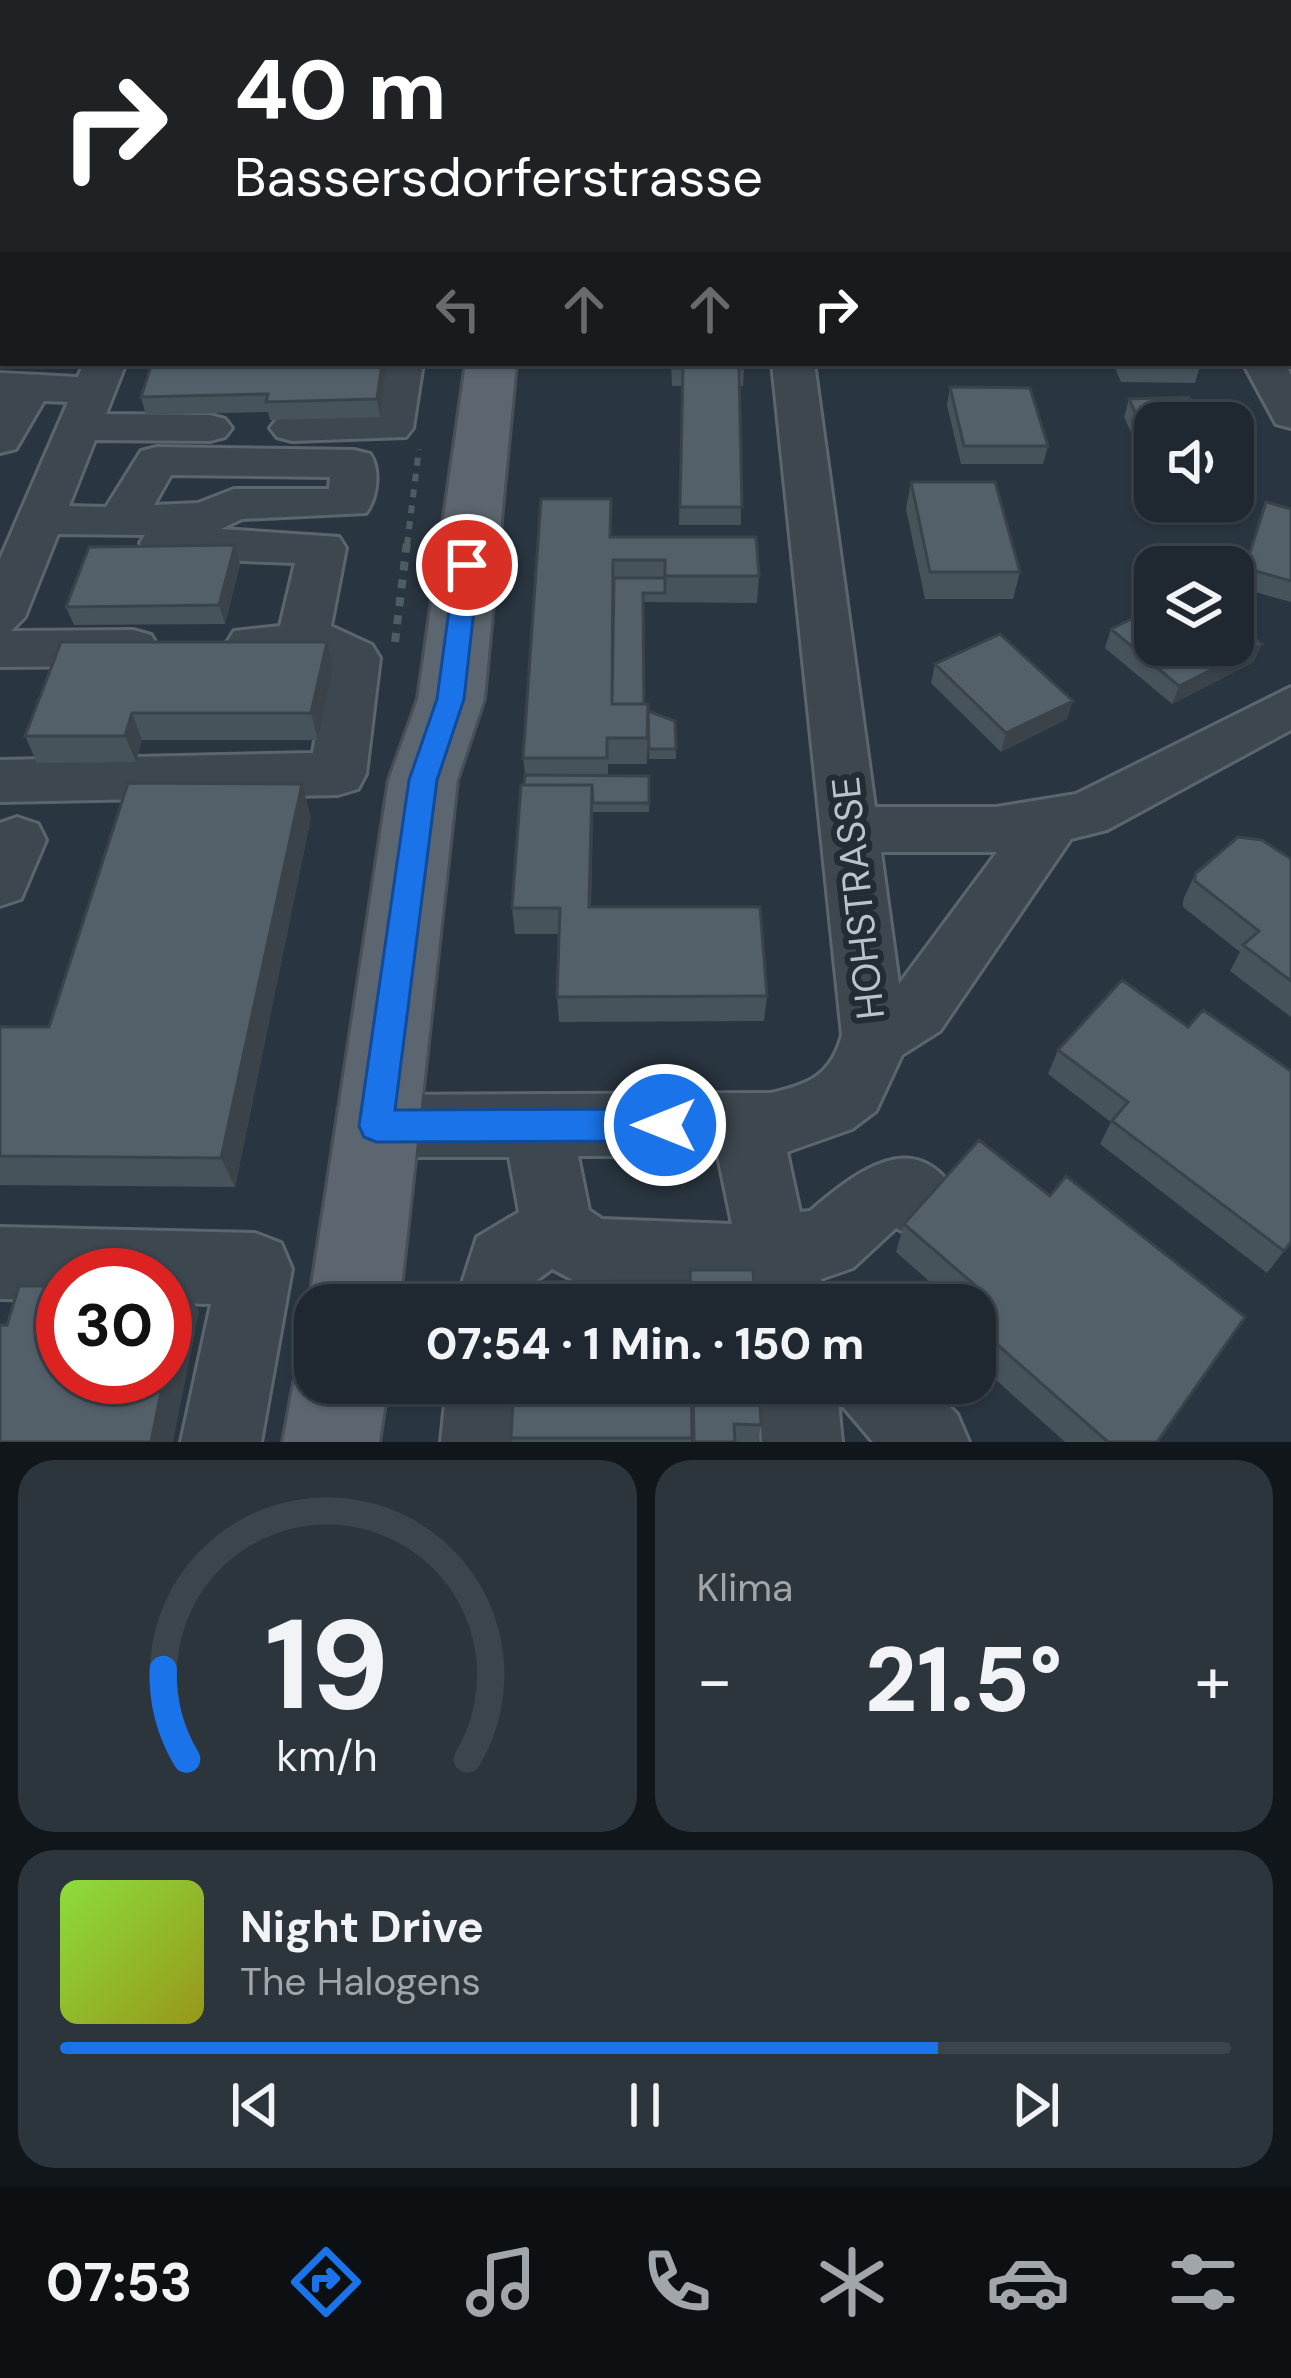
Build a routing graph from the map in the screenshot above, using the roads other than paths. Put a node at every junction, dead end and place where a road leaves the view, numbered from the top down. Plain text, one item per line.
1 (401, 366) edge
2 (449, 366) edge
3 (490, 366) edge
4 (794, 366) edge
5 (1266, 366) edge
6 (152, 368) edge
7 (15, 387) edge
8 (96, 387) edge
9 (1291, 415) edge
10 (0, 440) edge
11 (121, 521) dead end
12 (41, 526) junction
13 (0, 617) edge
14 (302, 643) junction
15 (0, 649) edge
16 (1291, 706) edge
17 (423, 780) junction
18 (0, 781) edge
19 (1050, 824) junction
20 (849, 829) junction
21 (874, 1035) junction
22 (751, 1124) junction
23 (376, 1126) junction
24 (537, 1126) junction
25 (930, 1213) edge
26 (558, 1231) junction
27 (0, 1263) edge
28 (784, 1279) edge
29 (357, 1284) edge
30 (493, 1284) edge
31 (337, 1404) edge
32 (484, 1404) edge
33 (799, 1404) edge
34 (890, 1404) edge
35 (221, 1442) edge
36 (331, 1442) edge
37 (481, 1442) edge
38 (802, 1442) edge
39 (929, 1442) edge

1 - 8 street
2 - 17 main road
3 - 17 main road
4 - 20 street, HOHSTRASSE
5 - 9 street
6 - 8 street
7 - 8 street
7 - 10 street
8 - 12 street
11 - 12 street
12 - 13 street
12 - 14 street
14 - 15 street
14 - 18 street
16 - 19 street
17 - 23 main road
19 - 20 street
19 - 21 street
20 - 21 street, HOHSTRASSE
21 - 22 street, HOHSTRASSE
22 - 24 street, HOHSTRASSE
22 - 28 street
23 - 24 street, HOHSTRASSE
23 - 29 main road
24 - 26 street
25 - 28 street
26 - 28 street
26 - 30 street
27 - 35 street
31 - 36 main road
32 - 37 street
33 - 38 street
34 - 39 street

